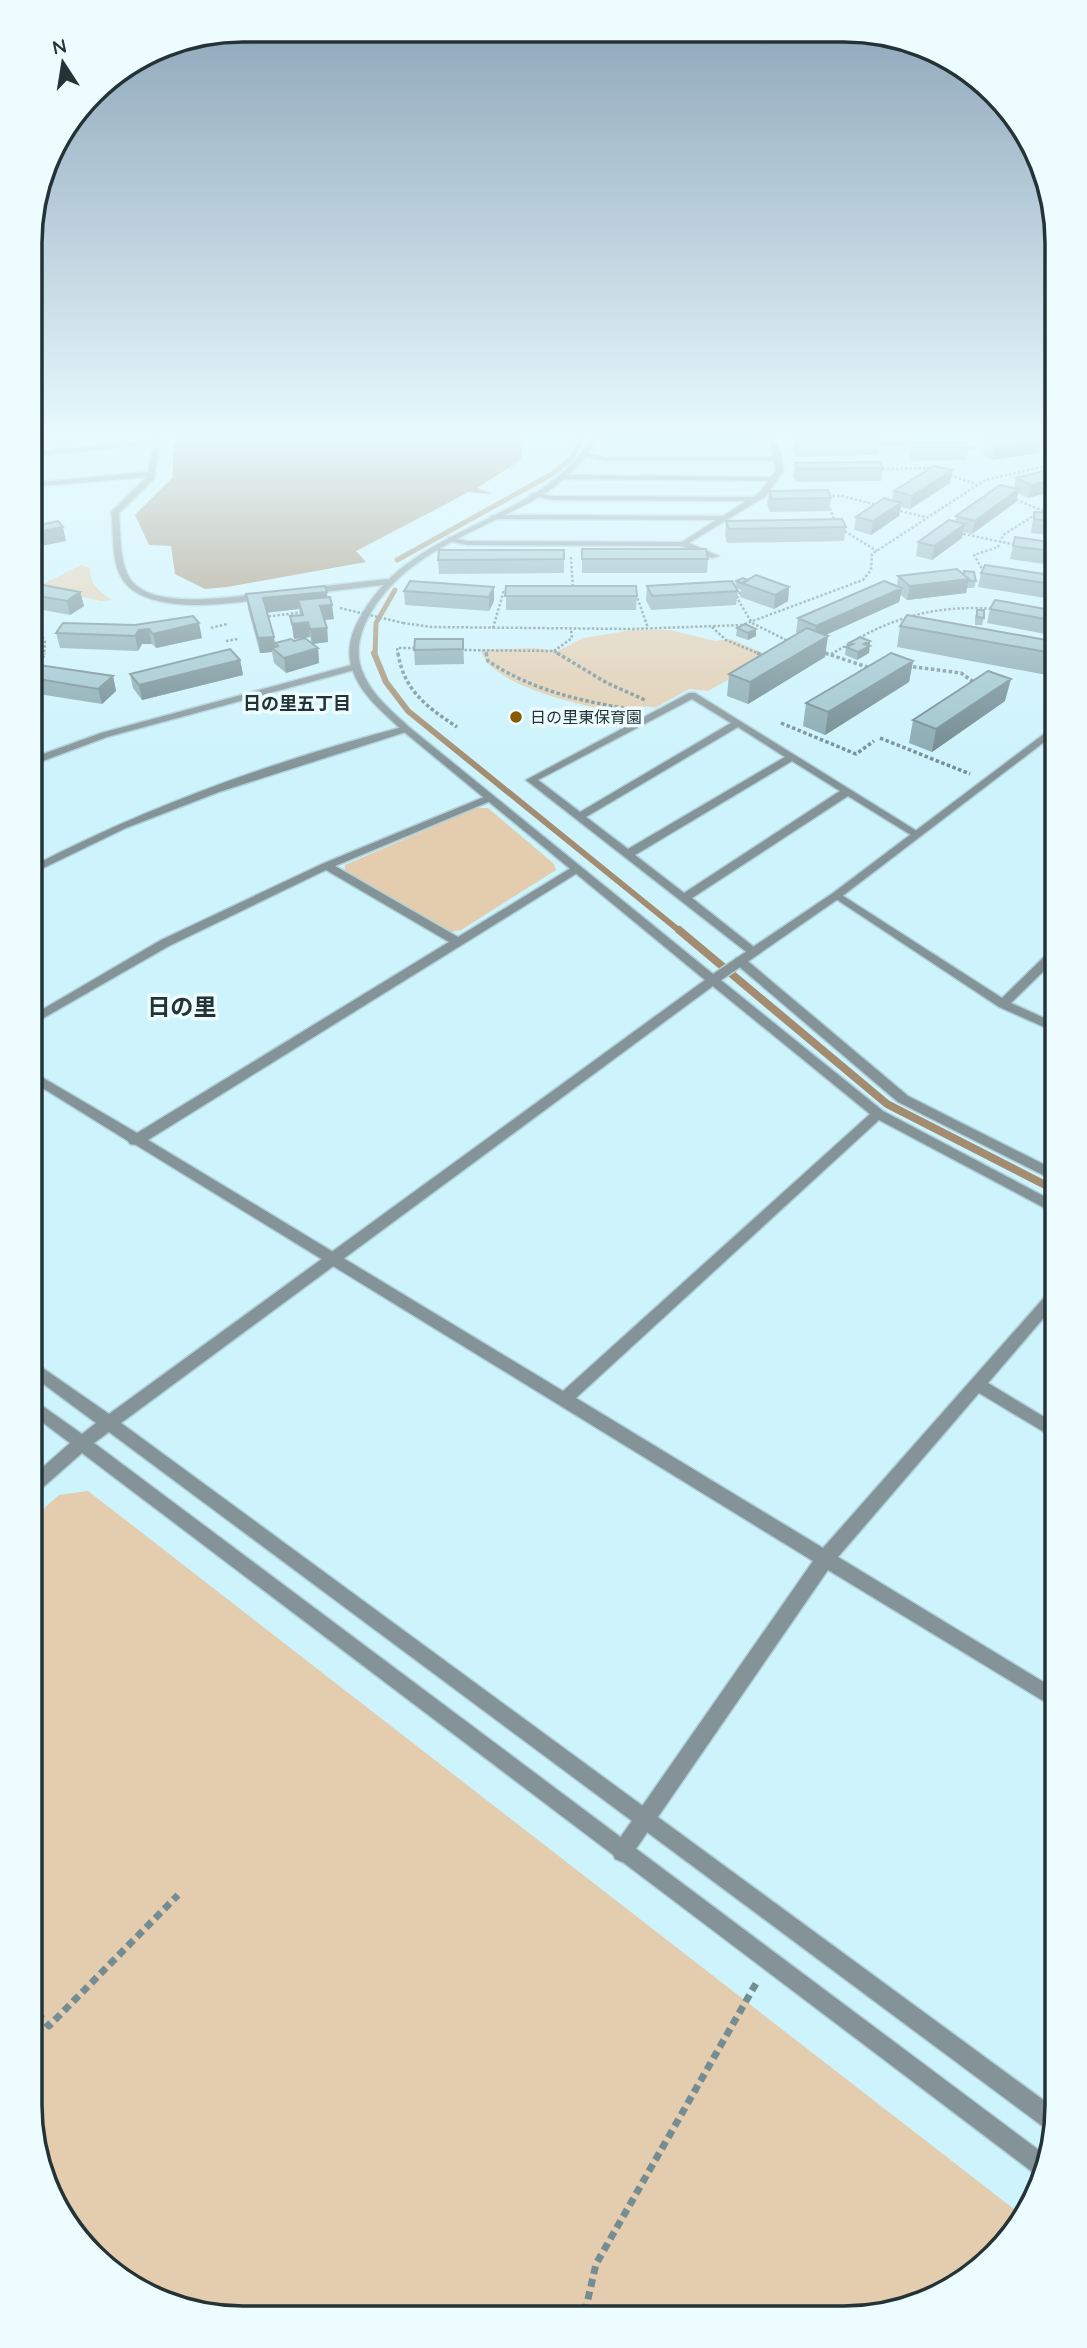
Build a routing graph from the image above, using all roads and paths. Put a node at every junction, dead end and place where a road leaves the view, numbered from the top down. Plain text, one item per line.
1 (120, 549) edge
2 (437, 549) edge
3 (696, 549) edge
4 (873, 549) edge
5 (881, 549) edge
6 (993, 549) edge
7 (877, 551) junction
8 (429, 554) junction
9 (448, 555) edge
10 (570, 555) dead end
11 (715, 556) dead end
12 (985, 573) edge
13 (387, 582) junction
14 (731, 589) edge
15 (504, 590) edge
16 (303, 591) edge
17 (276, 594) edge
18 (574, 594) edge
19 (636, 594) edge
20 (340, 608) dead end
21 (996, 609) edge
22 (313, 611) edge
23 (261, 617) edge
24 (752, 622) junction
25 (227, 624) dead end
26 (712, 626) junction
27 (442, 627) junction
28 (211, 628) dead end
29 (494, 628) junction
30 (648, 628) junction
31 (571, 629) junction
32 (42, 636) edge
33 (440, 637) edge
34 (238, 639) dead end
35 (226, 641) dead end
36 (425, 648) edge
37 (452, 648) edge
38 (788, 648) edge
39 (554, 651) junction
40 (819, 651) edge
41 (486, 652) junction
42 (831, 655) junction
43 (770, 659) edge
44 (42, 661) edge
45 (897, 665) edge
46 (355, 667) junction
47 (885, 667) edge
48 (975, 683) edge
49 (738, 723) junction
50 (781, 723) dead end
51 (457, 727) dead end
52 (406, 729) junction
53 (1045, 736) edge
54 (880, 737) dead end
55 (874, 741) dead end
56 (792, 757) junction
57 (42, 758) edge
58 (986, 781) junction
59 (848, 791) junction
60 (489, 798) junction
61 (579, 817) junction
62 (915, 833) junction
63 (628, 854) junction
64 (42, 865) edge
65 (326, 866) junction
66 (575, 870) junction
67 (837, 895) junction
68 (684, 898) junction
69 (456, 941) junction
70 (753, 951) junction
71 (740, 961) junction
72 (1045, 963) edge
73 (713, 980) junction
74 (1003, 1004) junction
75 (42, 1015) edge
76 (1045, 1023) edge
77 (42, 1082) edge
78 (877, 1114) junction
79 (135, 1141) junction
80 (1045, 1171) edge
81 (1045, 1203) edge
82 (333, 1259) junction
83 (1045, 1307) edge
84 (42, 1374) edge
85 (978, 1385) junction
86 (563, 1400) junction
87 (42, 1412) edge
88 (109, 1424) junction
89 (1045, 1426) edge
90 (83, 1442) junction
91 (42, 1478) edge
92 (825, 1559) junction
93 (1045, 1693) edge
94 (643, 1821) junction
95 (622, 1852) junction
96 (178, 1895) dead end
97 (768, 1962) junction
98 (42, 2018) edge
99 (1045, 2116) edge
100 (1036, 2162) edge
101 (586, 2306) edge

1 - 17 street
2 - 8 street
3 - 11 street
4 - 7 path
5 - 7 path
6 - 12 path
7 - 24 path
8 - 9 street
8 - 13 street
10 - 18 path
13 - 16 street
13 - 46 street
14 - 24 path
15 - 29 path
19 - 30 path
20 - 27 path, bridge
21 - 42 path
22 - 23 path
24 - 26 path
24 - 38 path
25 - 28 path
26 - 30 path
26 - 43 path
27 - 29 path
27 - 33 path
29 - 31 path
30 - 31 path
31 - 39 path
32 - 44 path
34 - 35 path
36 - 51 path
37 - 41 path
39 - 41 path
39 - 41 path
40 - 42 path
42 - 47 path
45 - 48 path
46 - 52 street
46 - 57 street
49 - 56 street
49 - 61 street
49 - 61 street
50 - 55 path
52 - 60 street
52 - 64 street
53 - 58 street
54 - 58 path
56 - 59 street
56 - 63 street
58 - 62 street
59 - 62 street
59 - 68 street
60 - 65 street
60 - 66 street
61 - 63 street
62 - 67 street
63 - 68 street
65 - 69 street
65 - 75 street
66 - 69 street
66 - 73 street
67 - 70 street
67 - 74 street
68 - 70 street
69 - 79 street
70 - 71 street
71 - 73 street
71 - 80 street
72 - 74 street
73 - 78 street
73 - 82 street
74 - 76 street
77 - 79 street
78 - 81 street
78 - 86 street
79 - 82 street
82 - 86 street
82 - 88 street
83 - 85 street
84 - 88 street
85 - 89 street
85 - 92 street
86 - 92 street
87 - 90 street
88 - 90 street
88 - 94 street
90 - 91 street
90 - 95 street
92 - 93 street
92 - 94 street
94 - 95 street
94 - 99 street
95 - 97 street
96 - 98 path
97 - 100 street
97 - 101 path

